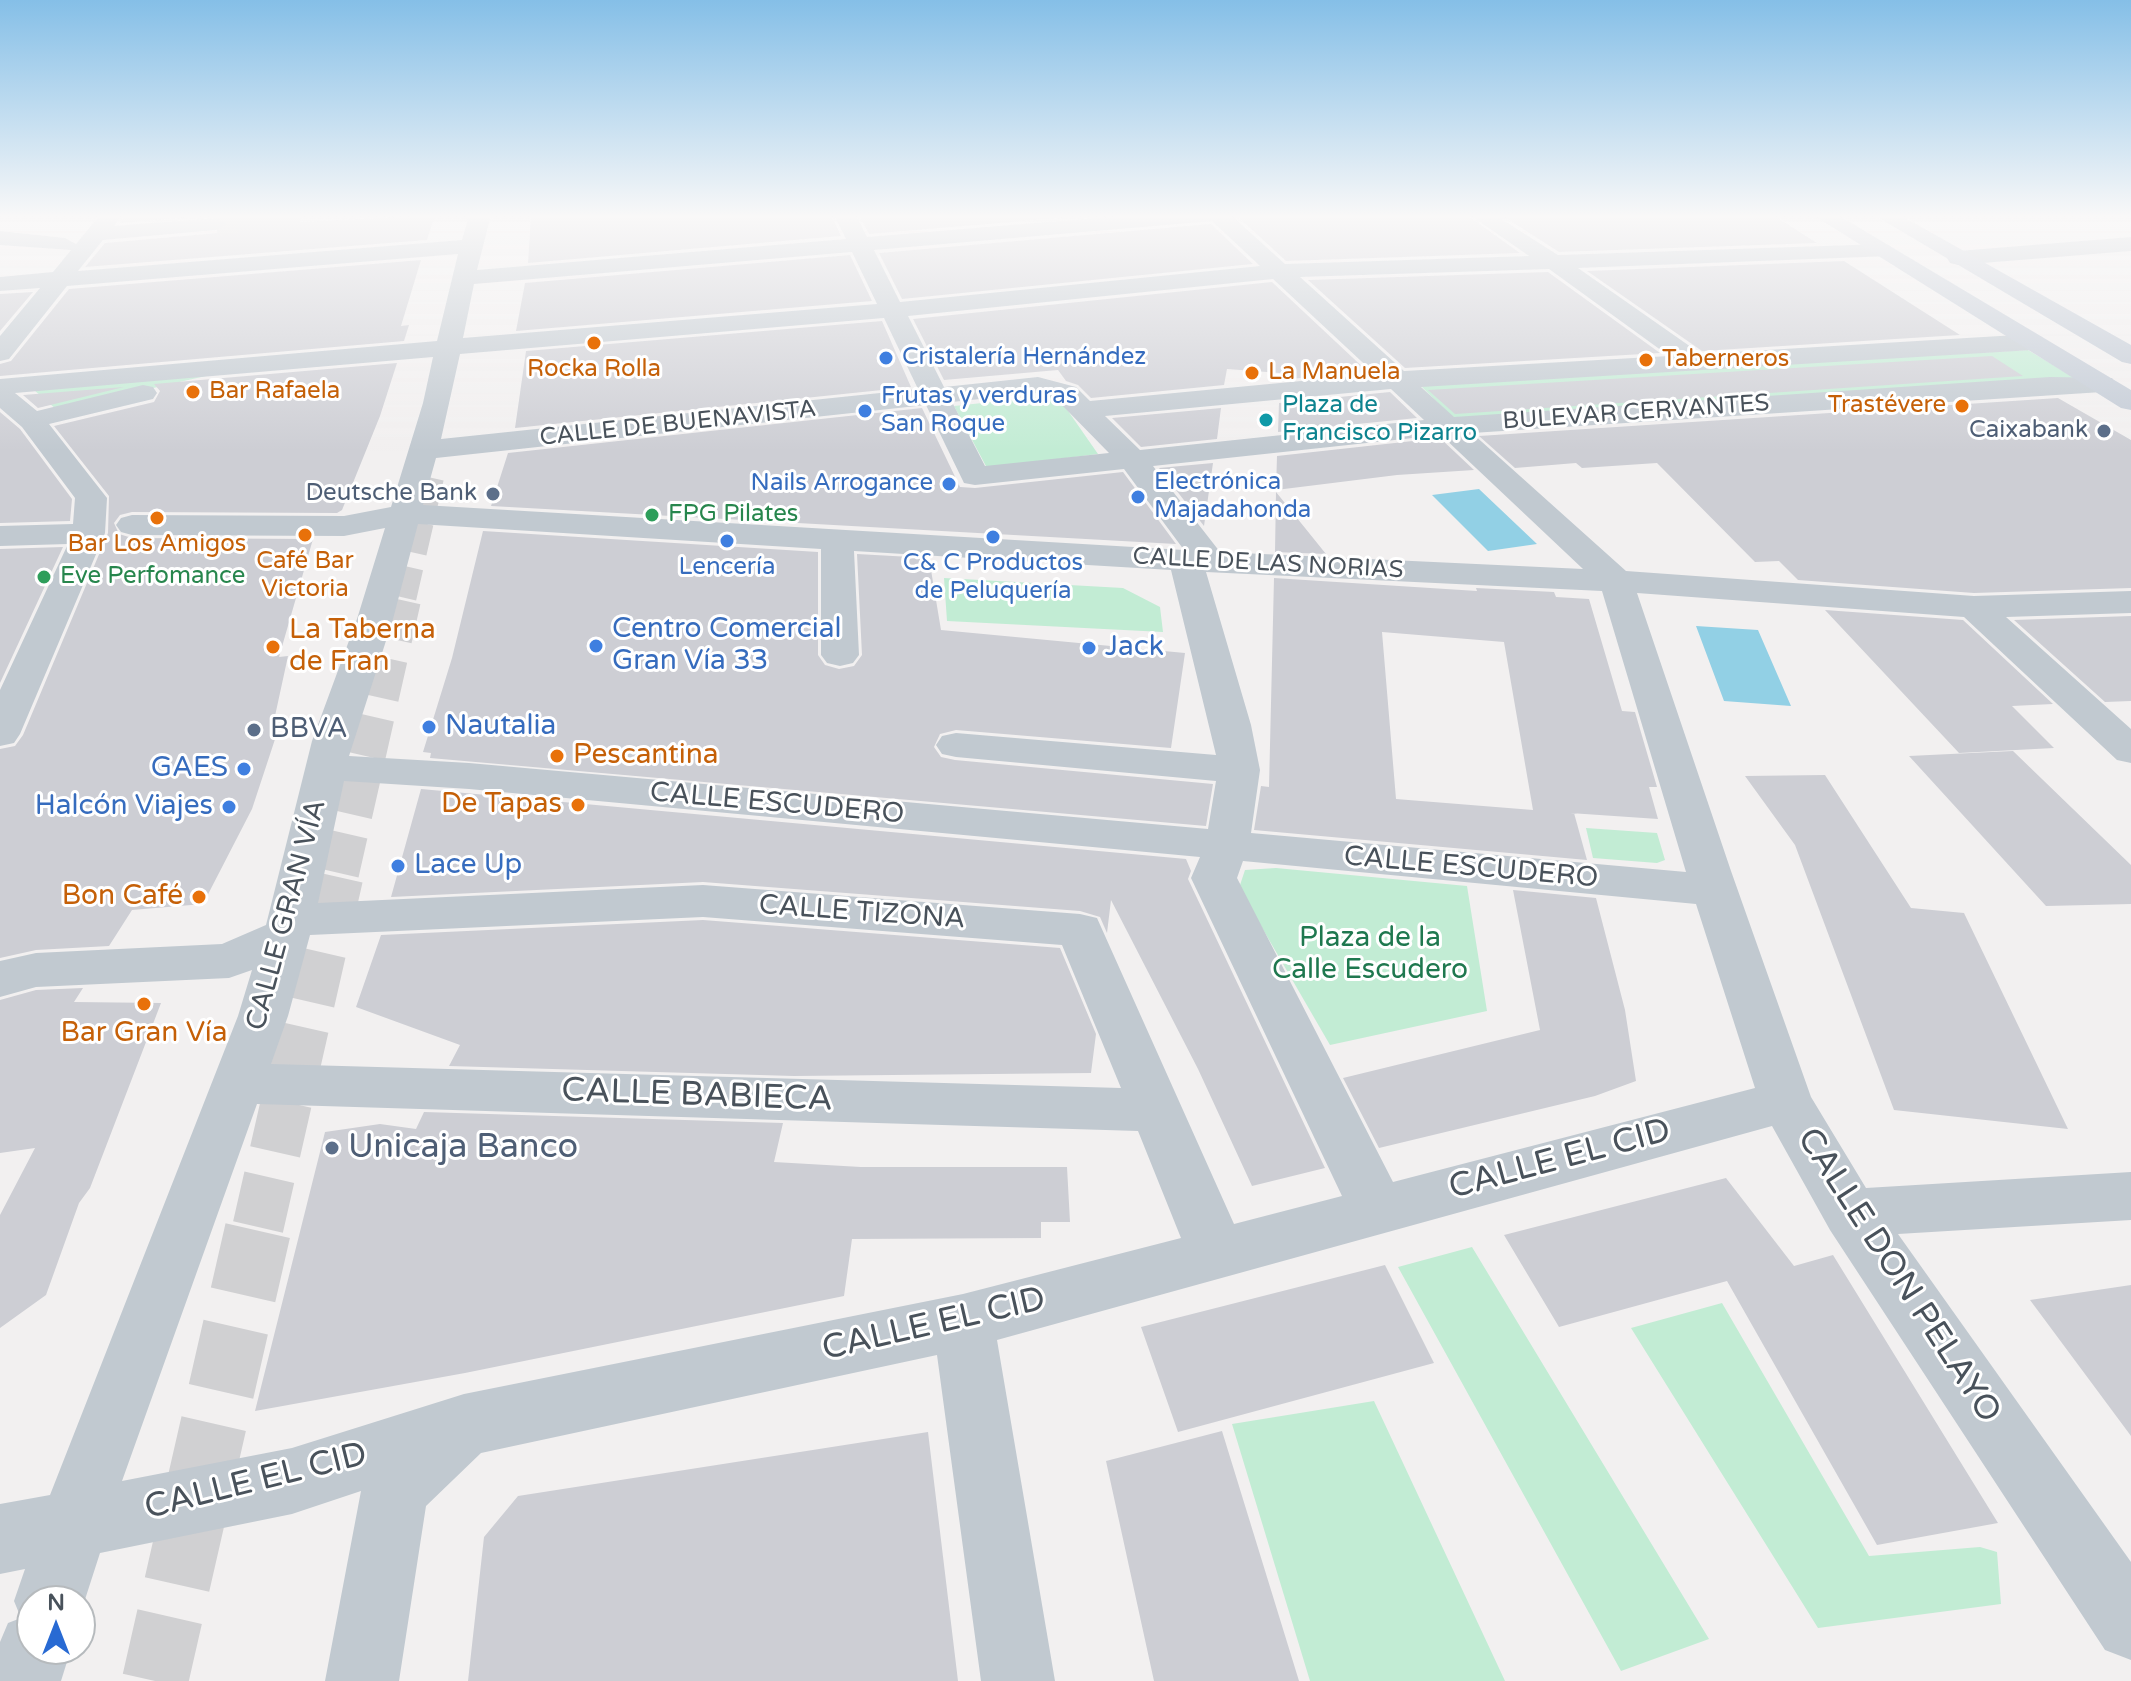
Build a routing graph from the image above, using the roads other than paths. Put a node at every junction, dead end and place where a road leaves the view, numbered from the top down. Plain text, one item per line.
1 (51, 293) edge
2 (461, 293) edge
3 (882, 293) edge
4 (1055, 293) edge
5 (1304, 293) edge
6 (1598, 293) edge
7 (1952, 293) edge
8 (2021, 293) edge
9 (890, 310) junction
10 (2033, 342) junction
11 (448, 349) junction
12 (0, 353) edge
13 (2131, 356) edge
14 (1694, 361) junction
15 (274, 364) junction
16 (1398, 380) junction
17 (2102, 384) junction
18 (4, 389) edge
19 (933, 397) junction
20 (2131, 402) edge
21 (1080, 410) junction
22 (40, 418) junction
23 (1447, 426) junction
24 (0, 428) edge
25 (424, 450) junction
26 (1132, 459) junction
27 (405, 514) junction
28 (132, 525) dead end
29 (89, 533) junction
30 (0, 536) edge
31 (837, 538) junction
32 (1198, 562) junction
33 (1616, 581) junction
34 (2131, 602) edge
35 (1974, 607) junction
36 (840, 655) dead end
37 (2, 726) edge
38 (956, 745) dead end
39 (2131, 751) edge
40 (326, 767) junction
41 (1239, 770) junction
42 (1227, 846) junction
43 (1714, 890) junction
44 (288, 928) junction
45 (0, 979) edge
46 (238, 1083) junction
47 (1786, 1101) junction
48 (1156, 1110) junction
49 (2131, 1196) edge
50 (1377, 1208) junction
51 (1850, 1213) junction
52 (1218, 1255) junction
53 (963, 1322) junction
54 (464, 1425) junction
55 (76, 1523) junction
56 (0, 1539) edge
57 (55, 1585) edge
58 (2131, 1624) edge
59 (362, 1681) edge
60 (1018, 1681) edge

1 - 12 street
2 - 11 street, CALLE GRAN VÍA
3 - 9 street
4 - 9 street
5 - 16 street
6 - 14 street
7 - 10 street
8 - 13 street
9 - 11 street
9 - 19 street
10 - 14 street, BULEVAR CERVANTES
10 - 17 street
11 - 15 street
11 - 25 street, CALLE GRAN VÍA
14 - 16 street, BULEVAR CERVANTES
15 - 18 street
15 - 22 street
16 - 21 street, BULEVAR CERVANTES
16 - 23 street
17 - 20 street
17 - 23 street, BULEVAR CERVANTES
18 - 22 street
19 - 21 street, CALLE DE BUENAVISTA
19 - 25 street, CALLE DE BUENAVISTA
19 - 26 street, BULEVAR CERVANTES
21 - 26 street, CALLE DE BUENAVISTA
22 - 24 street
22 - 29 street
23 - 26 street, BULEVAR CERVANTES
23 - 33 street
25 - 27 street, CALLE GRAN VÍA
26 - 32 street, CALLE DE BUENAVISTA
27 - 28 street, CALLE DE LAS NORIAS
27 - 31 street, CALLE DE LAS NORIAS
27 - 40 street, CALLE GRAN VÍA
29 - 30 street
29 - 37 street
31 - 32 street, CALLE DE LAS NORIAS
31 - 36 street
32 - 33 street, CALLE DE LAS NORIAS
32 - 41 street
33 - 35 street, CALLE DE LAS NORIAS
33 - 43 street, CALLE DON PELAYO
34 - 35 street, CALLE DE LAS NORIAS
35 - 39 street
38 - 41 street
40 - 42 street, CALLE ESCUDERO
40 - 44 street, CALLE GRAN VÍA
41 - 42 street
42 - 43 street, CALLE ESCUDERO
42 - 50 street
43 - 47 street, CALLE DON PELAYO
44 - 45 street
44 - 46 street, CALLE GRAN VÍA
44 - 48 street, CALLE TIZONA
46 - 48 street, CALLE BABIECA
46 - 55 street, CALLE GRAN VÍA
47 - 50 street, CALLE EL CID
47 - 51 street, CALLE DON PELAYO
48 - 52 street, CALLE TIZONA
49 - 51 street
50 - 52 street, CALLE EL CID
51 - 58 street, CALLE DON PELAYO
52 - 53 street, CALLE EL CID
53 - 54 street, CALLE EL CID
53 - 60 street
54 - 55 street, CALLE EL CID
54 - 59 street
55 - 56 street, CALLE EL CID
55 - 57 street, CALLE GRAN VÍA

